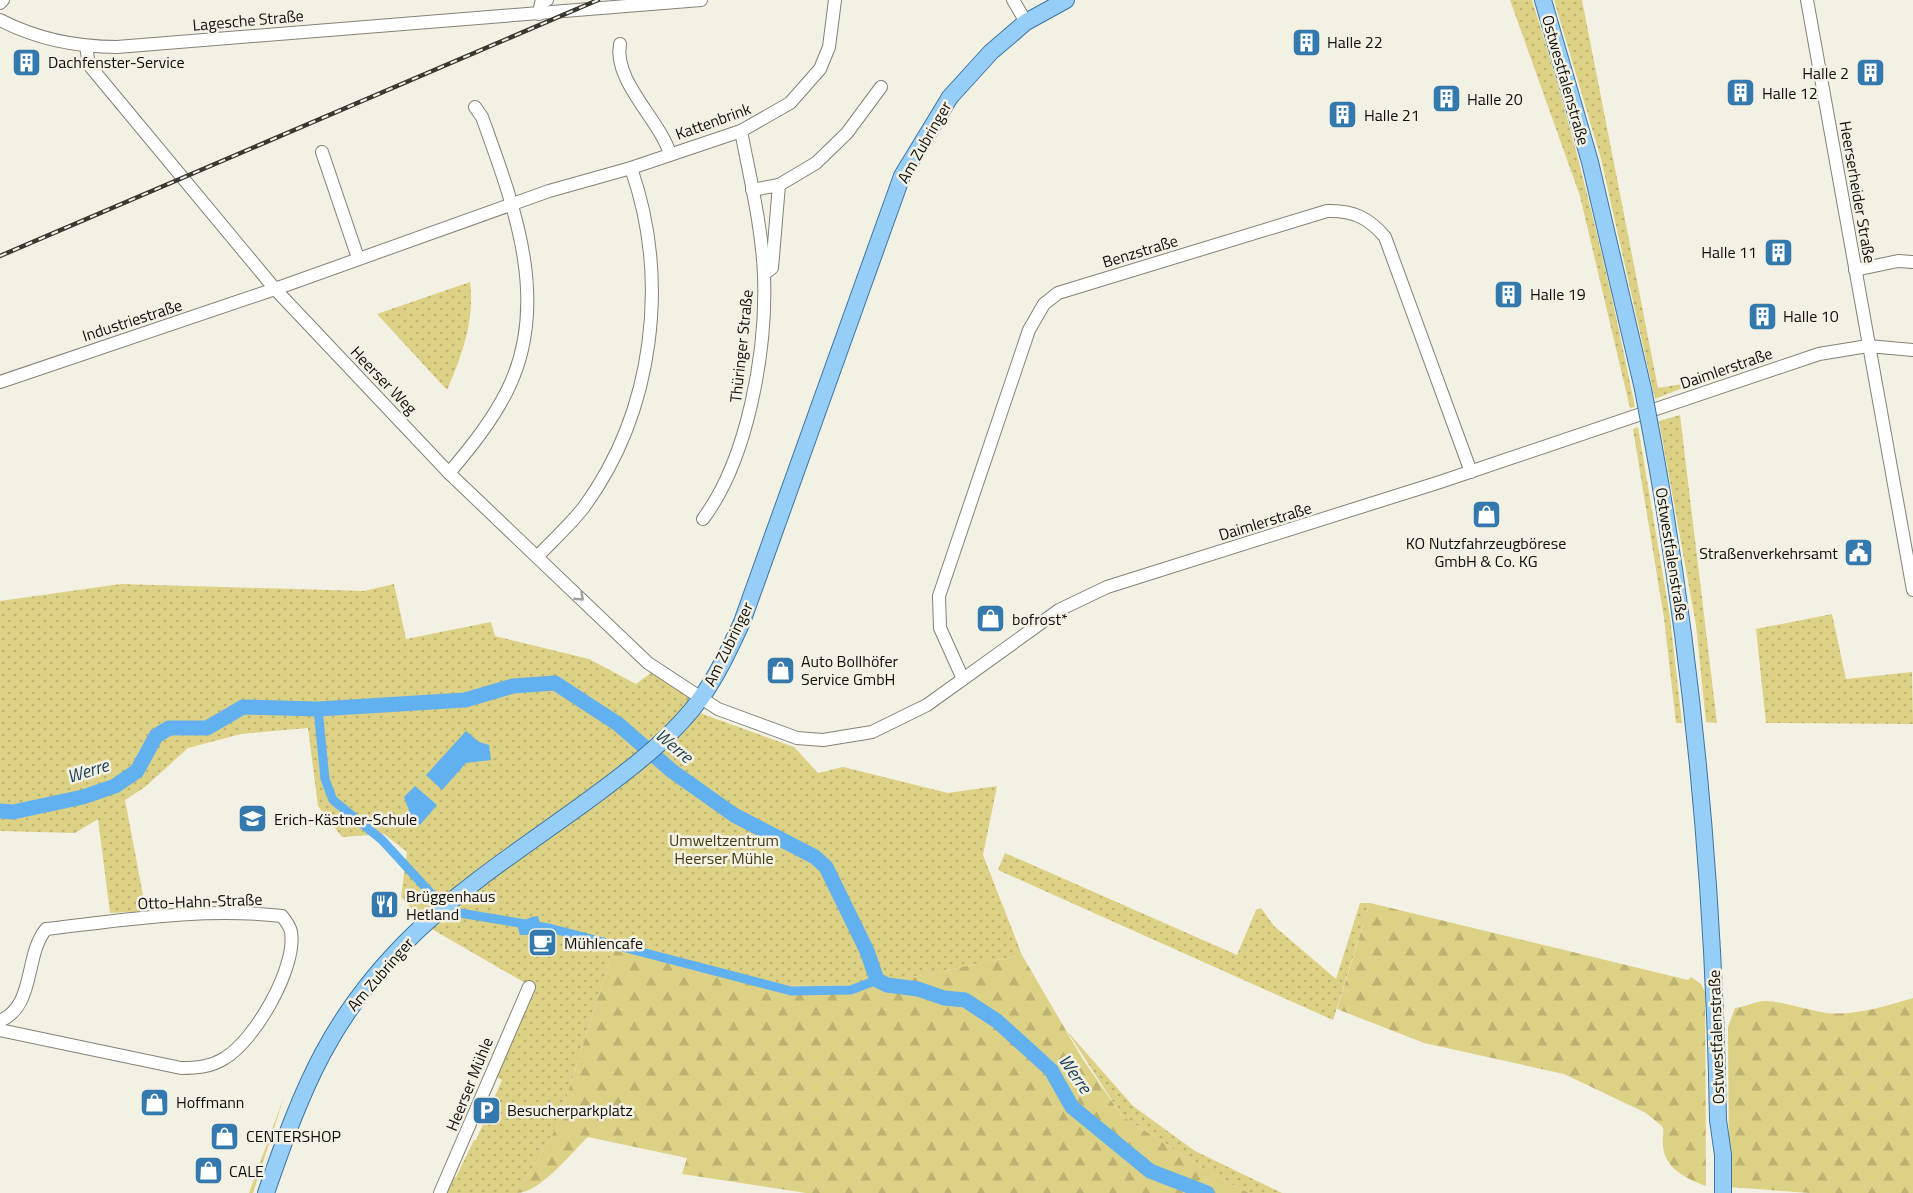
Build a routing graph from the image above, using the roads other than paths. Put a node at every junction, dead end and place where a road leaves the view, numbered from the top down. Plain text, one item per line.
1 (547, 0) edge
2 (701, 0) edge
3 (835, 0) edge
4 (1013, 0) edge
5 (1066, 0) edge
6 (1543, 0) edge
7 (1807, 0) edge
8 (539, 14) junction
9 (0, 20) edge
10 (1026, 22) junction
11 (620, 44) dead end
12 (86, 46) junction
13 (881, 87) dead end
14 (475, 107) dead end
15 (741, 131) junction
16 (322, 152) dead end
17 (670, 154) junction
18 (631, 168) junction
19 (779, 185) junction
20 (752, 190) junction
21 (513, 204) junction
22 (357, 258) junction
23 (1913, 262) edge
24 (1855, 270) junction
25 (764, 274) junction
26 (274, 289) junction
27 (1868, 346) junction
28 (1913, 350) edge
29 (0, 382) edge
30 (1471, 472) junction
31 (450, 473) junction
32 (703, 519) dead end
33 (537, 557) junction
34 (1913, 590) edge
35 (963, 679) junction
36 (701, 699) junction
37 (529, 987) dead end
38 (0, 1021) edge
39 (0, 1030) edge
40 (1718, 1154) junction
41 (266, 1193) edge
42 (440, 1193) edge
43 (1713, 1193) edge
44 (1723, 1193) edge

1 - 8 street
2 - 8 street, Lagesche Straße
3 - 15 street, Kattenbrink
4 - 10 street
5 - 10 main road, Am Zubringer
6 - 40 main road, Ostwestfalenstraße, bridge
7 - 24 street, Heerserheider Straße
8 - 12 street, Lagesche Straße
9 - 12 street, Lagesche Straße
10 - 36 main road, Am Zubringer
11 - 17 street, Kattenbrink
12 - 26 street, Heerser Weg
13 - 19 street
14 - 21 street
15 - 17 street, Kattenbrink
15 - 20 street, Thüringer Straße
16 - 22 street
17 - 18 street, Kattenbrink
18 - 21 street, Kattenbrink
18 - 33 street
19 - 20 street
19 - 25 street, Thüringer Straße
20 - 25 street, Thüringer Straße
21 - 22 street, Kattenbrink
21 - 31 street
22 - 26 street, Kattenbrink
23 - 24 street
24 - 27 street, Heerserheider Straße
25 - 32 street, Thüringer Straße
26 - 29 street, Industriestraße
26 - 31 street, Heerser Weg
27 - 28 street
27 - 30 street, Daimlerstraße
27 - 34 street, Heerserheider Straße
30 - 35 street, Daimlerstraße
30 - 35 street, Benzstraße
31 - 33 street, Heerser Weg
33 -> 36 street, Heerser Weg
35 - 36 street, Daimlerstraße
36 - 41 main road, Am Zubringer
37 - 42 street, Heerser Mühle
38 - 39 street, Otto-Hahn-Straße
40 - 43 main road, Ostwestfalenstraße
40 - 44 main road, Ostwestfalenstraße

